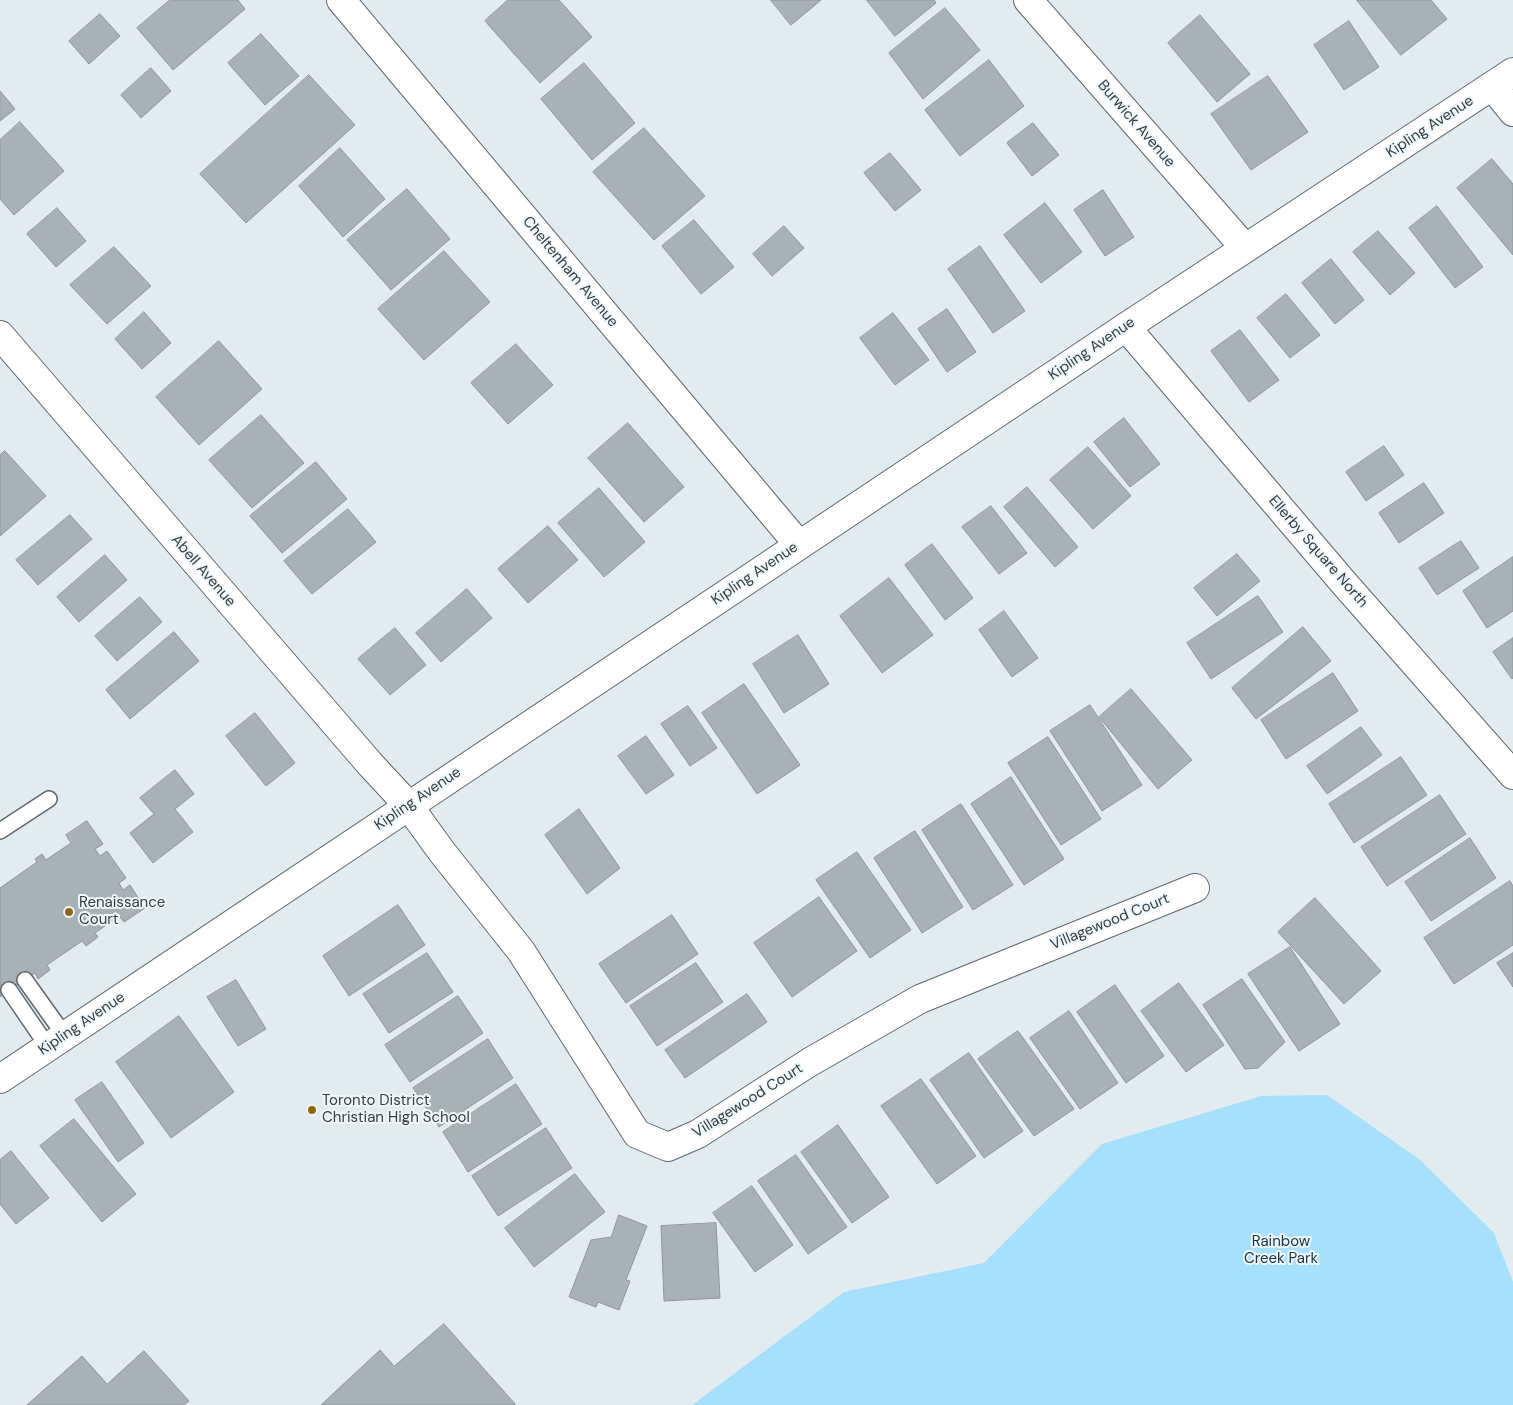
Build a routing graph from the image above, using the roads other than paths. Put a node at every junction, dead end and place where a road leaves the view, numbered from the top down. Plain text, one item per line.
1 (341, 0) edge
2 (1028, 0) edge
3 (1503, 79) edge
4 (1513, 112) edge
5 (1244, 248) junction
6 (1126, 327) junction
7 (0, 335) edge
8 (799, 545) junction
9 (1513, 775) edge
10 (49, 798) dead end
11 (408, 805) junction
12 (0, 831) edge
13 (1195, 888) dead end
14 (25, 980) dead end
15 (9, 990) dead end
16 (56, 1042) junction
17 (0, 1079) edge

1 - 8 street, Cheltenham Avenue
2 - 5 street, Burwick Avenue
3 - 4 street
3 - 5 street, Kipling Avenue
5 - 6 street, Kipling Avenue
6 - 8 street, Kipling Avenue
6 - 9 street, Ellerby Square North
7 - 11 street, Abell Avenue
8 - 11 street, Kipling Avenue
10 - 12 lane
11 - 13 street, Villagewood Court
11 - 16 street, Kipling Avenue
14 - 16 lane
15 - 16 lane
16 - 17 street, Kipling Avenue

